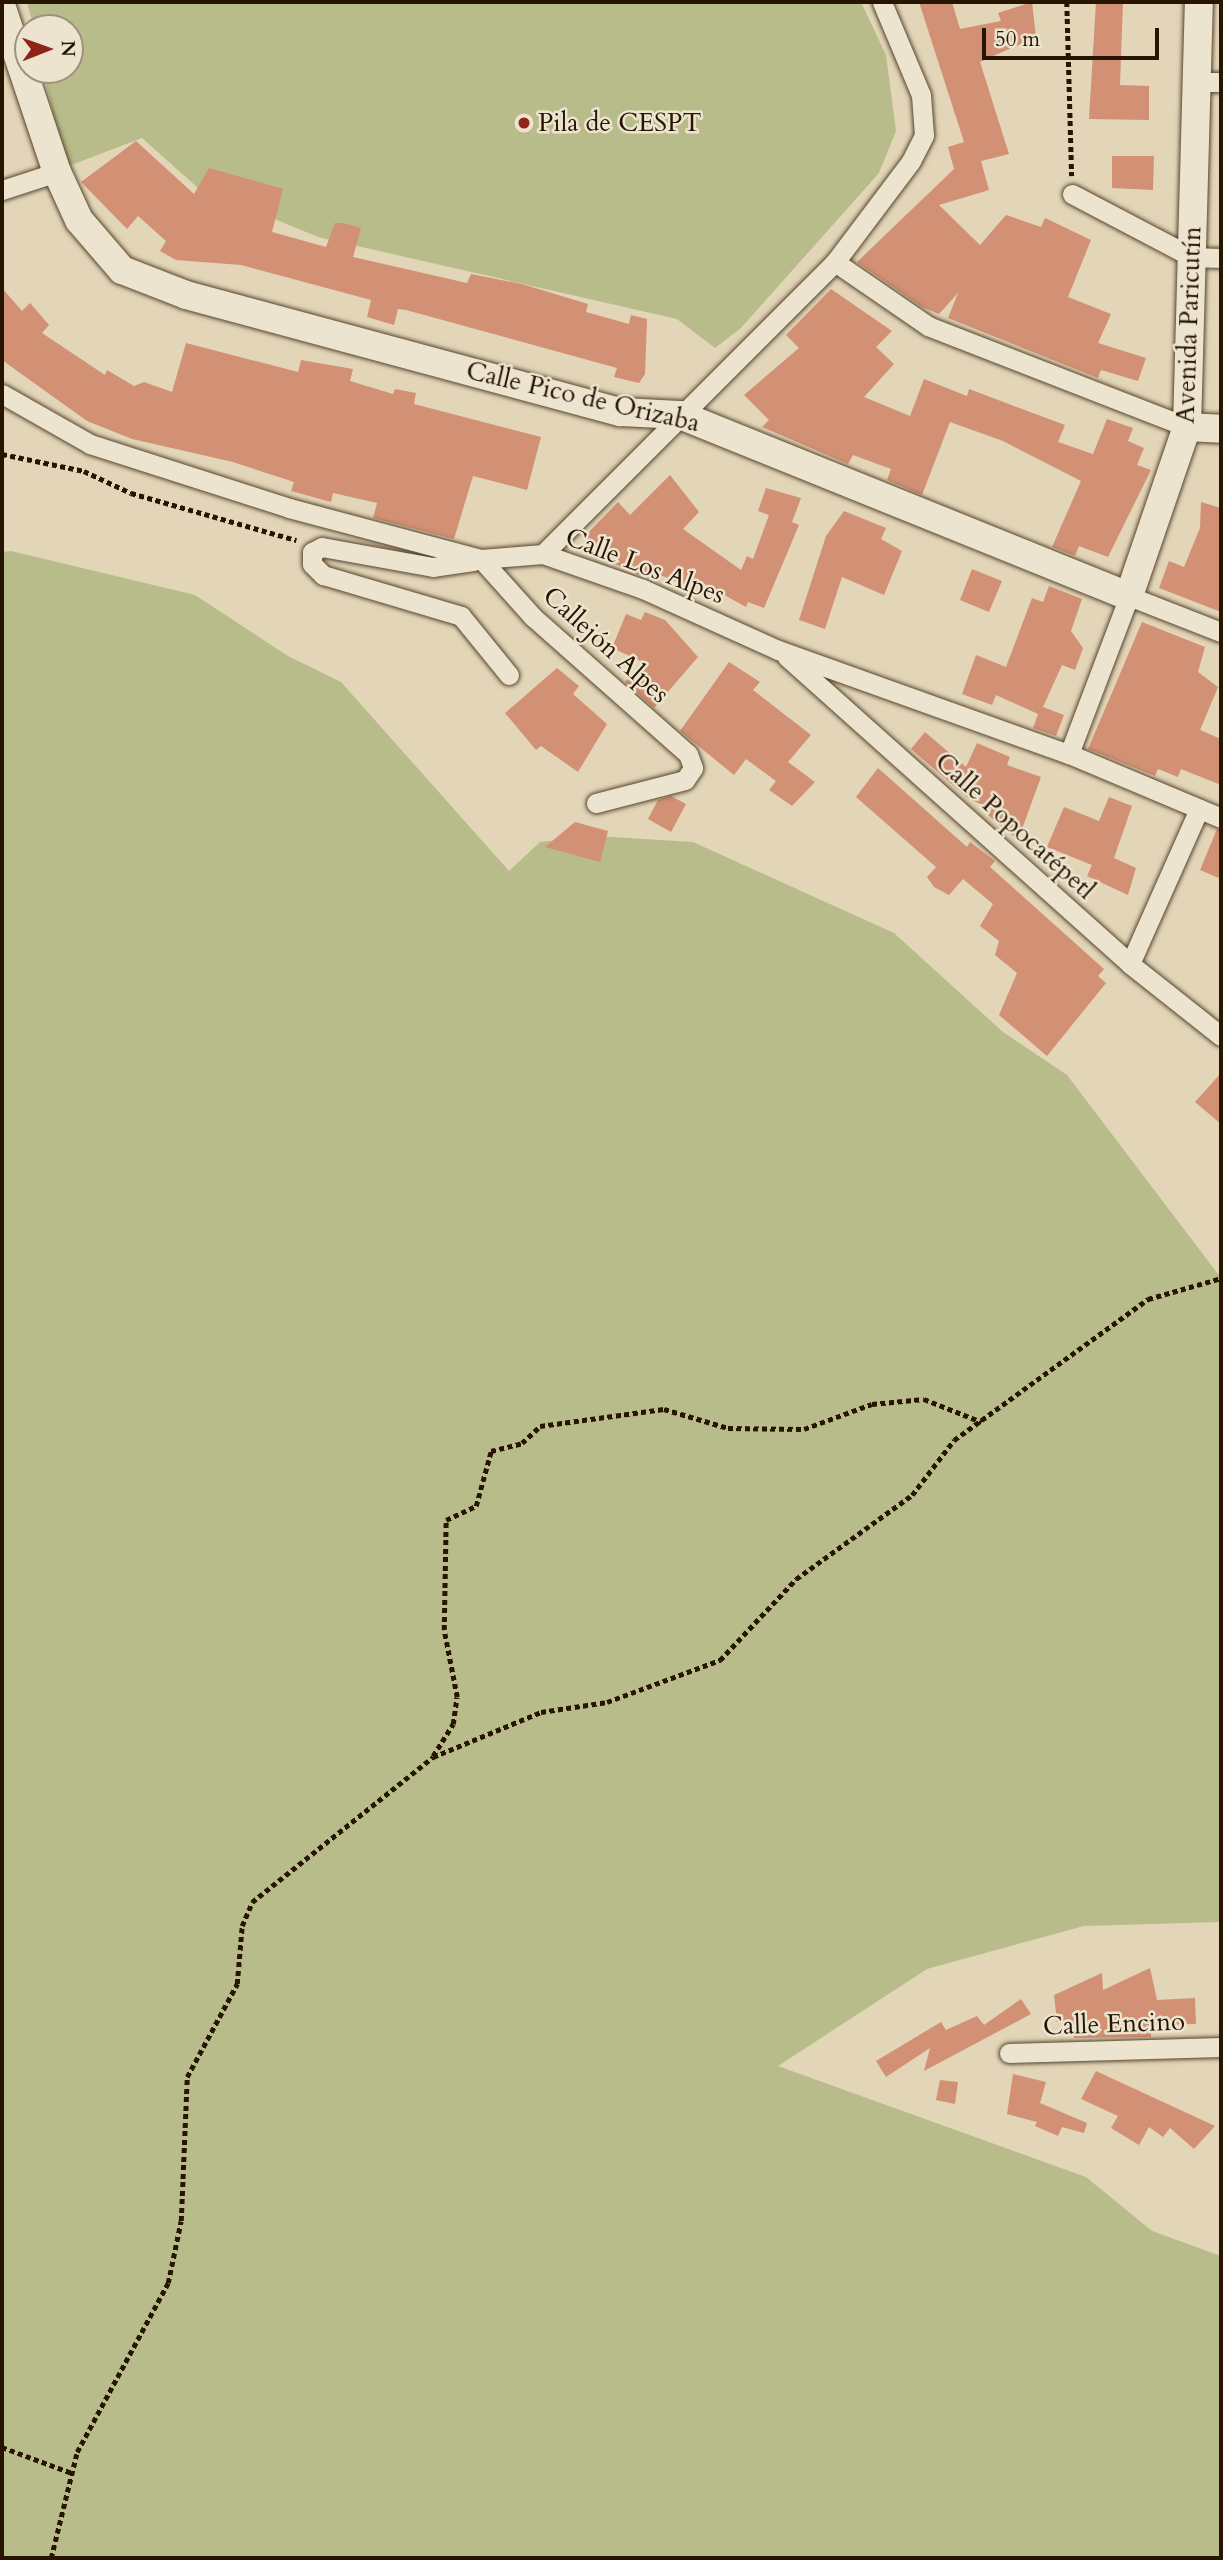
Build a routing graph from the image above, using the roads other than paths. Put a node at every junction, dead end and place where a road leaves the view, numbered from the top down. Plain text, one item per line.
1 (883, 2) edge
2 (1199, 2) edge
3 (2, 8) edge
4 (1209, 82) edge
5 (57, 172) junction
6 (2, 190) edge
7 (1072, 194) road end
8 (1192, 257) junction
9 (1221, 258) edge
10 (835, 262) junction
11 (2, 394) edge
12 (680, 415) junction
13 (1187, 427) junction
14 (1221, 429) edge
15 (543, 554) junction
16 (481, 559) junction
17 (1129, 596) junction
18 (1221, 632) edge
19 (778, 650) junction
20 (509, 675) dead end
21 (1069, 754) junction
22 (596, 803) dead end
23 (1199, 809) junction
24 (1221, 818) edge
25 (1130, 964) junction
26 (1221, 1036) edge
27 (1221, 2047) edge
28 (1009, 2053) dead end

1 - 10 street
2 - 4 street, Avenida Paricutín
3 - 5 street, Calle Pico de Orizaba
4 - 8 street, Avenida Paricutín
5 - 6 street
5 - 12 street, Calle Pico de Orizaba
7 - 8 street
8 - 9 street
8 - 13 street, Avenida Paricutín
10 - 12 street
10 - 13 street
11 - 16 street, Calle Los Alpes
12 - 15 street
12 - 17 street, Calle Pico de Orizaba
13 - 14 street
13 - 17 street, Avenida Paricutín
15 - 16 street, Calle Los Alpes
15 - 19 street, Calle Los Alpes
16 - 20 street
16 - 22 street, Callejón Alpes
17 - 18 street, Calle Pico de Orizaba
17 - 21 street, Avenida Paricutín
19 - 21 street, Calle Los Alpes
19 - 25 street, Calle Popocatépetl
21 - 23 street, Calle Los Alpes
23 - 24 street, Calle Los Alpes
23 - 25 street
25 - 26 street, Calle Popocatépetl
27 - 28 street, Calle Encino

